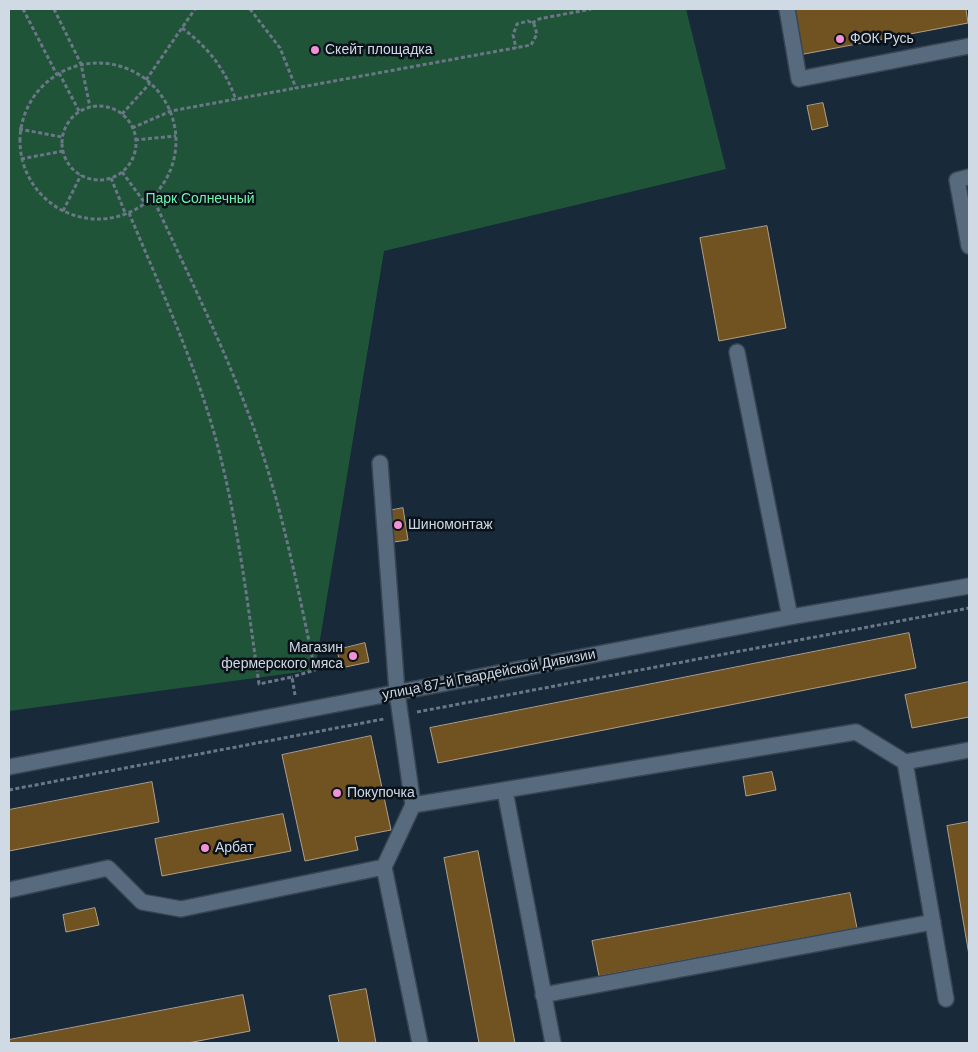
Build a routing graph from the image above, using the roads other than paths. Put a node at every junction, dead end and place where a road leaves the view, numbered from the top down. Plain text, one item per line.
1 (787, 9) edge
2 (969, 46) edge
3 (969, 178) edge
4 (969, 246) edge
5 (737, 352) dead end
6 (380, 463) dead end
7 (969, 586) edge
8 (790, 617) junction
9 (397, 692) junction
10 (969, 750) edge
11 (905, 762) junction
12 (9, 767) edge
13 (505, 791) junction
14 (413, 805) junction
15 (384, 867) junction
16 (9, 890) edge
17 (932, 922) junction
18 (543, 996) junction
19 (946, 999) dead end
20 (420, 1043) edge
21 (553, 1043) edge

1 - 2 street
3 - 4 street
5 - 8 street
6 - 9 street
7 - 8 street, улица 87-й Гвардейской Дивизии
8 - 9 street, улица 87-й Гвардейской Дивизии
9 - 12 street, улица 87-й Гвардейской Дивизии
9 - 14 street
10 - 11 street
11 - 13 street
11 - 17 street
13 - 14 street
13 - 18 street
14 - 15 street
15 - 16 street
15 - 20 street
17 - 18 street
17 - 19 street
18 - 21 street

